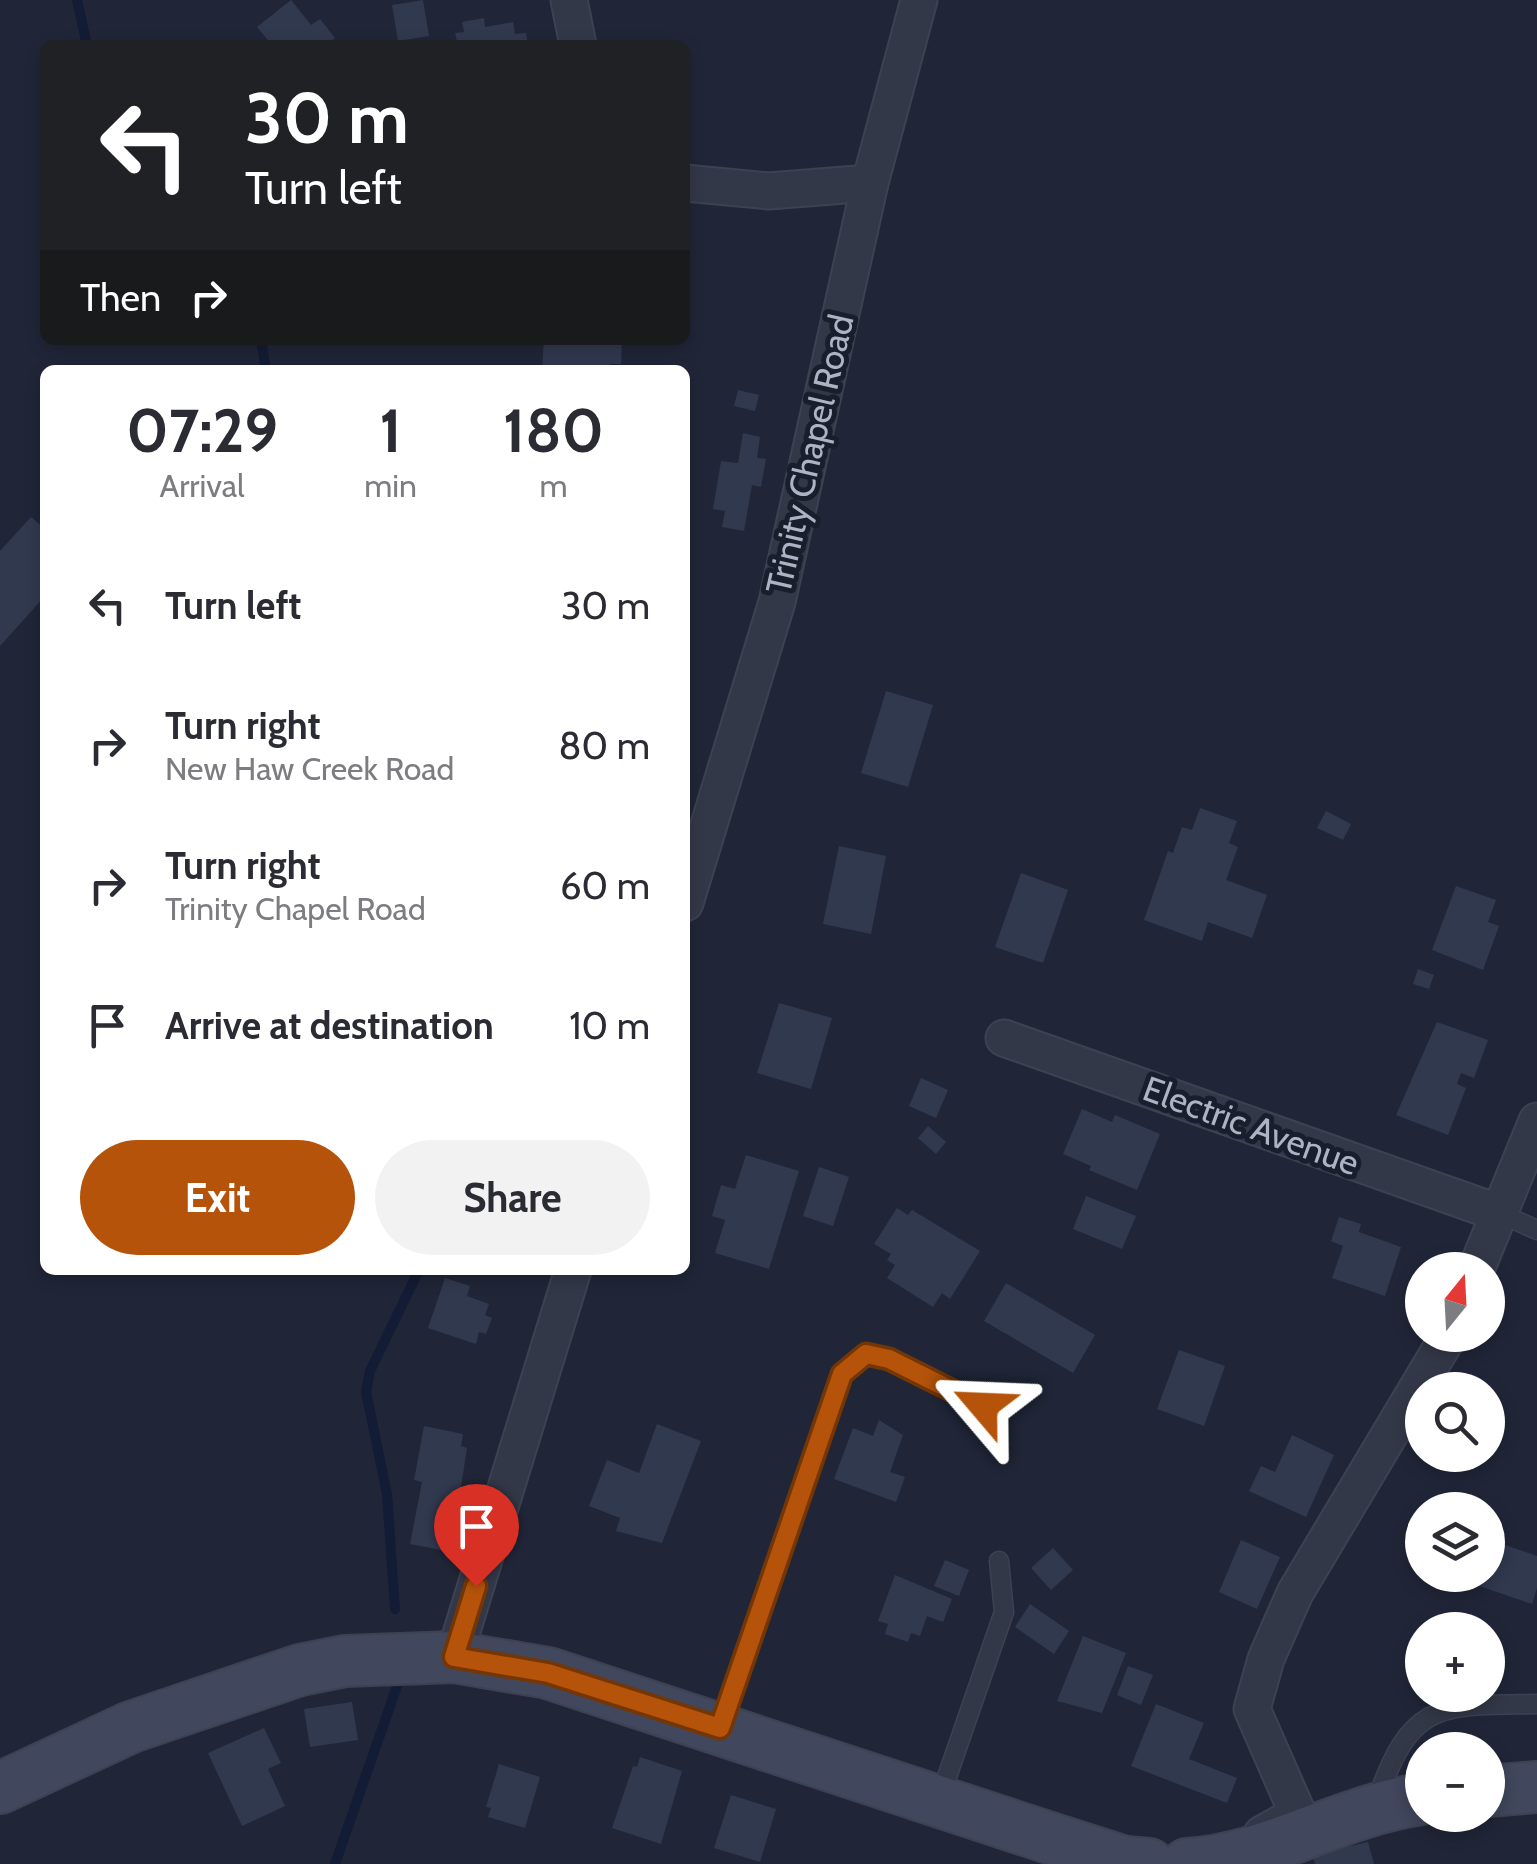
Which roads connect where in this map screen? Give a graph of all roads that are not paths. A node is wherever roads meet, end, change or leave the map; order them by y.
1 (569, 0) edge
2 (918, 0) edge
3 (577, 40) edge
4 (690, 183) edge
5 (870, 183) junction
6 (690, 887) edge
7 (1004, 1038) dead end
8 (1537, 1121) edge
9 (1499, 1213) junction
10 (1537, 1230) edge
11 (1483, 1252) edge
12 (570, 1275) edge
13 (1439, 1352) edge
14 (983, 1406) dead end
15 (999, 1561) dead end
16 (454, 1657) junction
17 (1537, 1704) edge
18 (720, 1728) junction
19 (1537, 1787) edge
20 (0, 1788) edge
21 (1505, 1790) edge
22 (939, 1800) junction
23 (1405, 1802) edge
24 (1374, 1810) junction
25 (1208, 1863) edge
26 (1148, 1864) edge
27 (1187, 1864) edge

1 - 3 street
2 - 5 street, Trinity Chapel Road
4 - 5 street
5 - 6 street, Trinity Chapel Road
7 - 9 street, Electric Avenue
8 - 9 street
9 - 10 lane
9 - 11 street
12 - 16 street
13 - 25 street
14 - 18 lane
15 - 22 lane
16 - 18 street
16 - 20 street
17 - 24 lane
18 - 22 street
19 - 21 street
22 - 26 street
23 - 24 street
24 - 25 street
25 - 27 street

